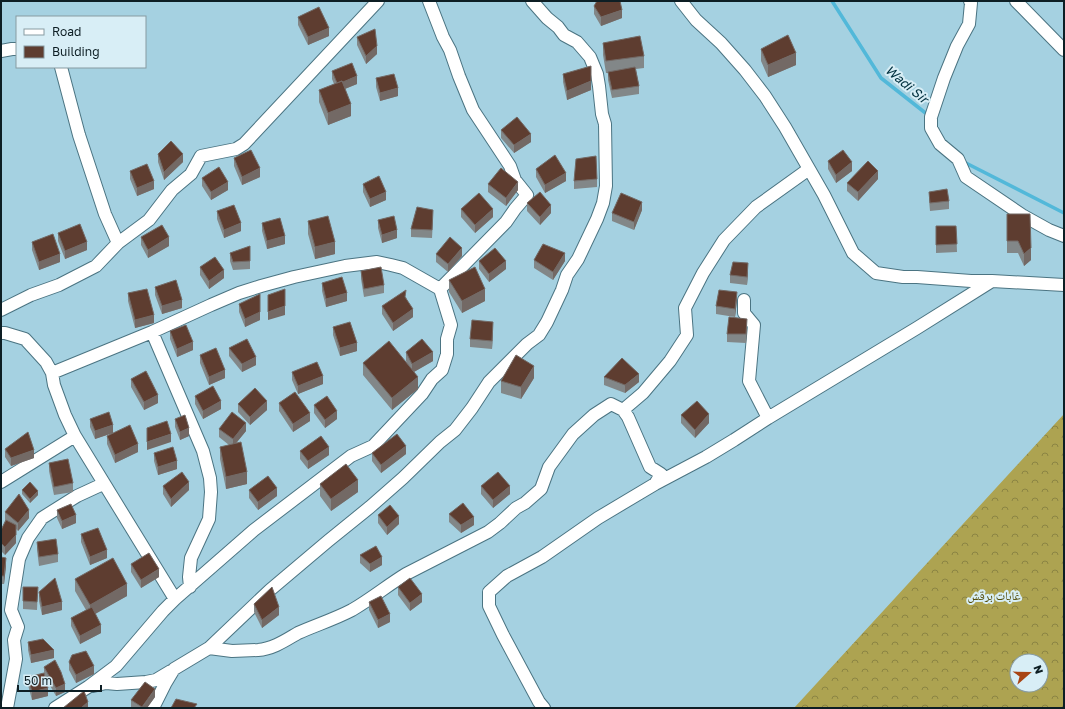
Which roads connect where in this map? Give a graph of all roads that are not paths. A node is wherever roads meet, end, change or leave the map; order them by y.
1 (378, 1) edge
2 (428, 1) edge
3 (532, 1) edge
4 (681, 1) edge
5 (970, 1) edge
6 (1016, 1) edge
7 (16, 49) edge
8 (1064, 50) edge
9 (1, 51) edge
10 (61, 68) edge
11 (809, 169) junction
12 (1064, 236) edge
13 (118, 243) junction
14 (992, 281) junction
15 (1064, 285) edge
16 (440, 289) junction
17 (31, 295) junction
18 (744, 300) dead end
19 (1, 310) edge
20 (1, 319) edge
21 (152, 332) junction
22 (1, 333) edge
23 (52, 373) junction
24 (622, 410) junction
25 (768, 418) junction
26 (75, 436) junction
27 (1, 482) edge
28 (103, 484) junction
29 (655, 484) junction
30 (190, 586) junction
31 (175, 599) junction
32 (209, 648) junction
33 (174, 669) junction
34 (88, 688) junction
35 (7, 708) edge
36 (55, 708) edge
37 (153, 708) edge
38 (544, 708) edge

1 - 13 street
2 - 16 street
3 - 32 street
4 - 11 street
5 - 12 street
6 - 8 street
7 - 9 street
10 - 13 street
11 - 14 street
11 - 24 street
13 - 17 street
14 - 15 street
14 - 25 street
16 - 21 street
16 - 30 street
17 - 19 street
17 - 20 street
18 - 25 street
21 - 23 street
21 - 30 street
22 - 23 street
23 - 26 street
24 - 29 street
24 - 32 street
25 - 29 street
26 - 27 street
26 - 28 street
28 - 31 street
28 - 35 street
29 - 38 street
30 - 31 street
31 - 34 street
32 - 33 street
33 - 34 street
33 - 37 street
34 - 36 street

